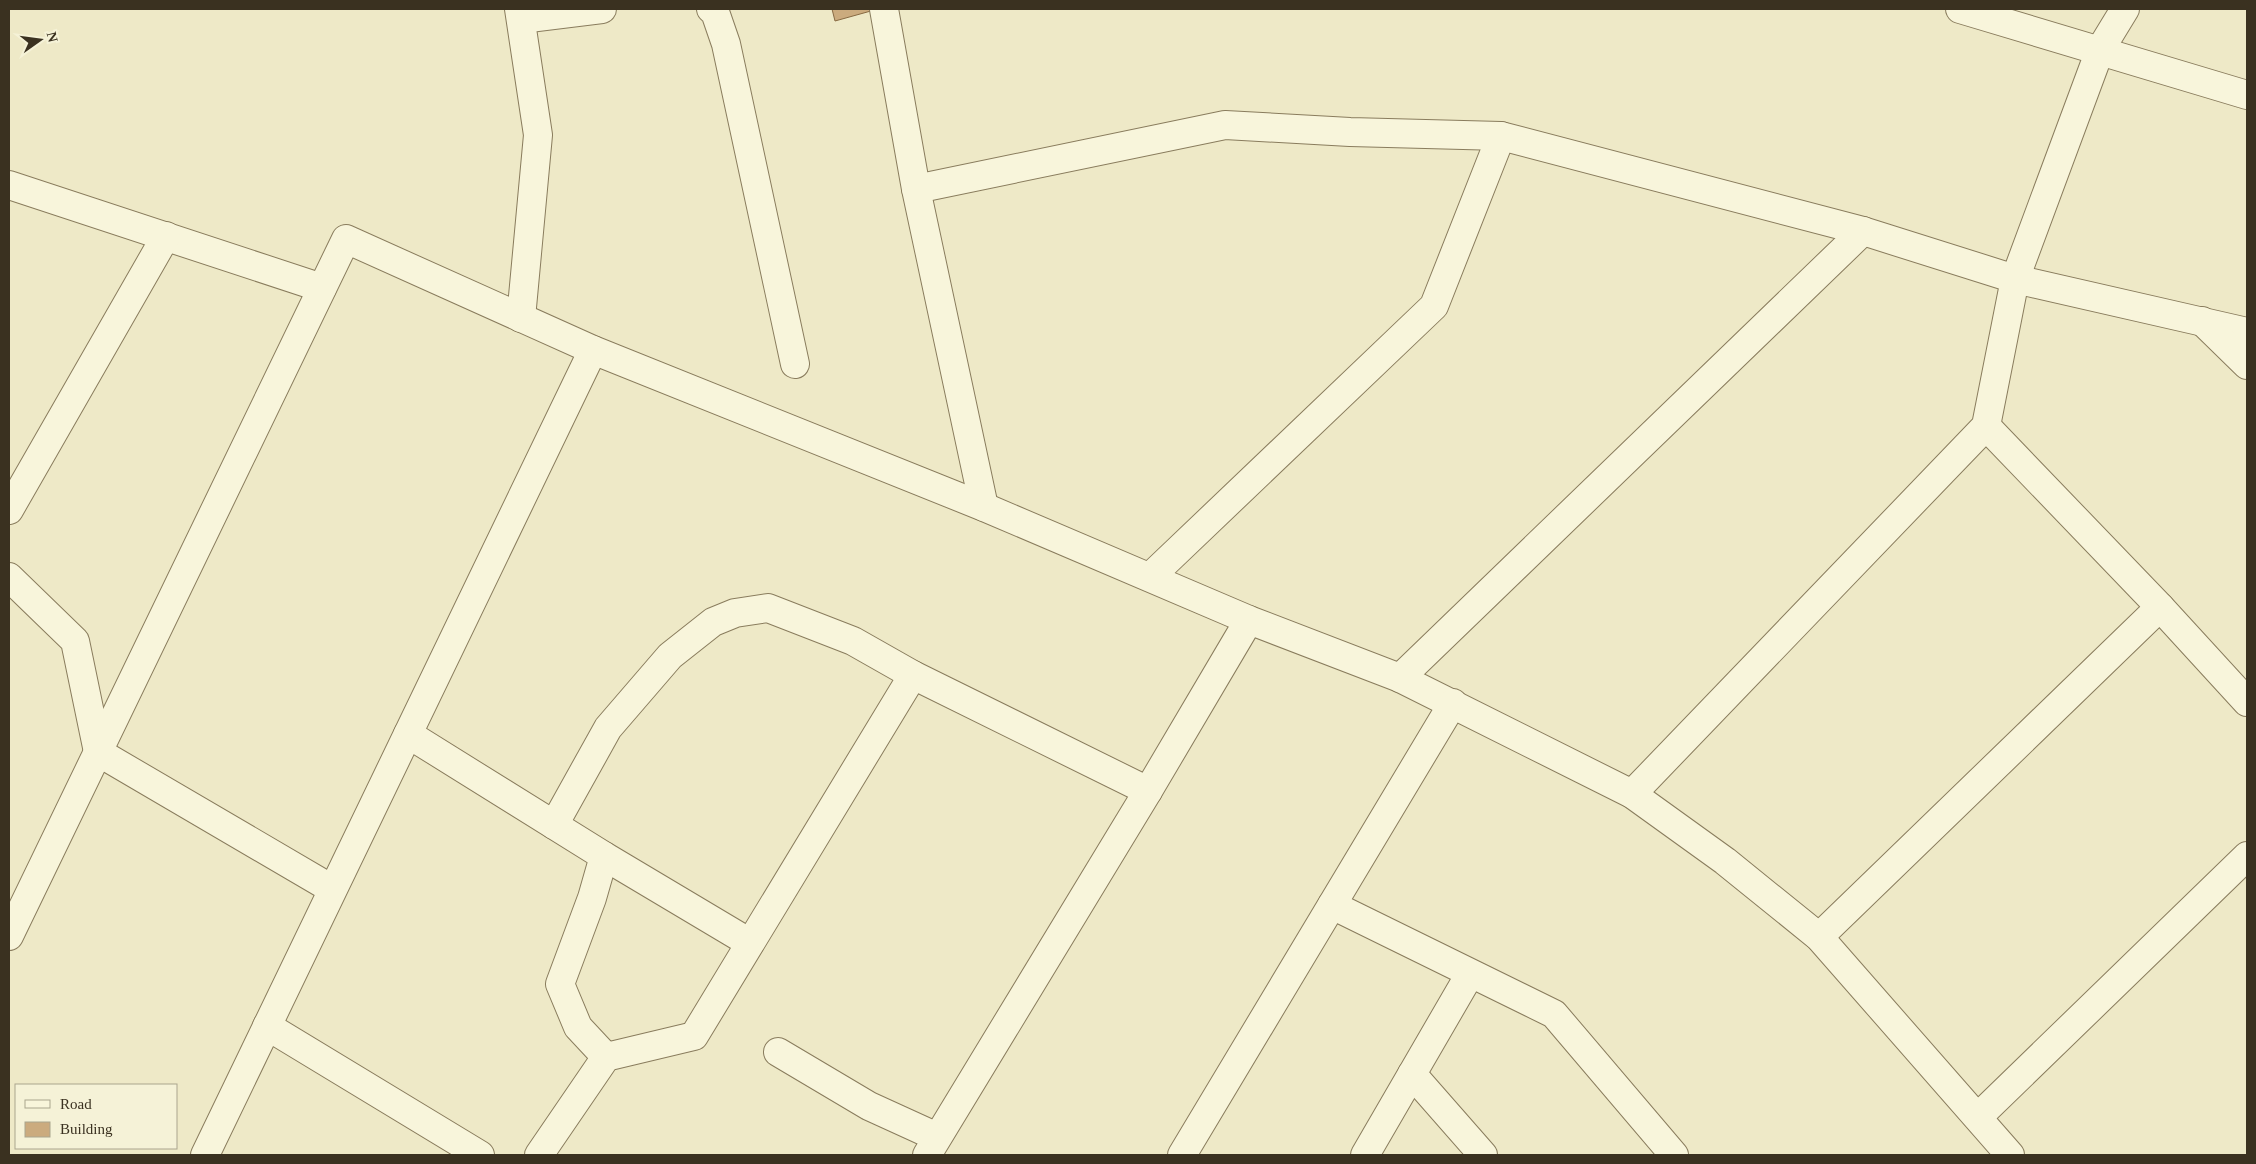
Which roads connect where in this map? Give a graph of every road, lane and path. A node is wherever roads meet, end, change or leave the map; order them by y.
1 (602, 9) edge
2 (712, 9) edge
3 (884, 9) edge
4 (1960, 9) edge
5 (2125, 9) edge
6 (520, 14) edge
7 (2100, 50) junction
8 (2247, 95) edge
9 (1501, 136) junction
10 (9, 186) edge
11 (916, 189) junction
12 (1863, 231) junction
13 (166, 236) junction
14 (2015, 279) junction
15 (322, 288) junction
16 (521, 318) junction
17 (2201, 320) junction
18 (2247, 332) edge
19 (593, 350) junction
20 (795, 364) dead end
21 (2247, 365) edge
22 (1986, 426) junction
23 (984, 507) junction
24 (9, 510) edge
25 (9, 577) edge
26 (1150, 577) junction
27 (2160, 607) junction
28 (1248, 620) junction
29 (913, 675) junction
30 (1400, 678) junction
31 (2247, 702) edge
32 (1453, 703) junction
33 (408, 734) junction
34 (98, 752) junction
35 (1148, 791) junction
36 (1632, 794) junction
37 (554, 825) junction
38 (604, 856) junction
39 (2247, 856) edge
40 (332, 889) junction
41 (1332, 905) junction
42 (9, 936) edge
43 (1819, 937) junction
44 (750, 943) junction
45 (1470, 974) junction
46 (267, 1026) junction
47 (778, 1052) dead end
48 (606, 1057) junction
49 (1412, 1074) junction
50 (1978, 1117) junction
51 (932, 1146) edge
52 (205, 1155) edge
53 (480, 1155) edge
54 (539, 1155) edge
55 (1182, 1155) edge
56 (1365, 1155) edge
57 (1483, 1155) edge
58 (1674, 1155) edge
59 (2010, 1155) edge

1 - 6 street
2 - 20 street
3 - 11 street
4 - 7 street
5 - 7 street
6 - 16 street
7 - 8 street
7 - 14 street
9 - 11 street
9 - 12 street
9 - 26 street
10 - 13 street
11 - 23 street
12 - 14 street
12 - 30 street
13 - 15 street
13 - 24 street
14 - 17 street
14 - 22 street
15 - 16 street
15 - 34 street
16 - 19 street
17 - 18 street
17 - 21 street
19 - 23 street
19 - 33 street
22 - 27 street
22 - 36 street
23 - 26 street
25 - 34 street
26 - 28 street
27 - 31 street
27 - 43 street
28 - 30 street
28 - 35 street
29 - 35 street
29 - 37 street
29 - 44 street
30 - 32 street
32 - 36 street
32 - 41 street
33 - 37 street
33 - 40 street
34 - 40 street
34 - 42 street
35 - 51 street
36 - 43 street
37 - 38 street
38 - 44 street
38 - 48 street
39 - 50 street
40 - 46 street
41 - 45 street
41 - 55 street
43 - 50 street
44 - 48 street
45 - 49 street
45 - 58 street
46 - 52 street
46 - 53 street
47 - 51 street
48 - 54 street
49 - 56 street
49 - 57 street
50 - 59 street

